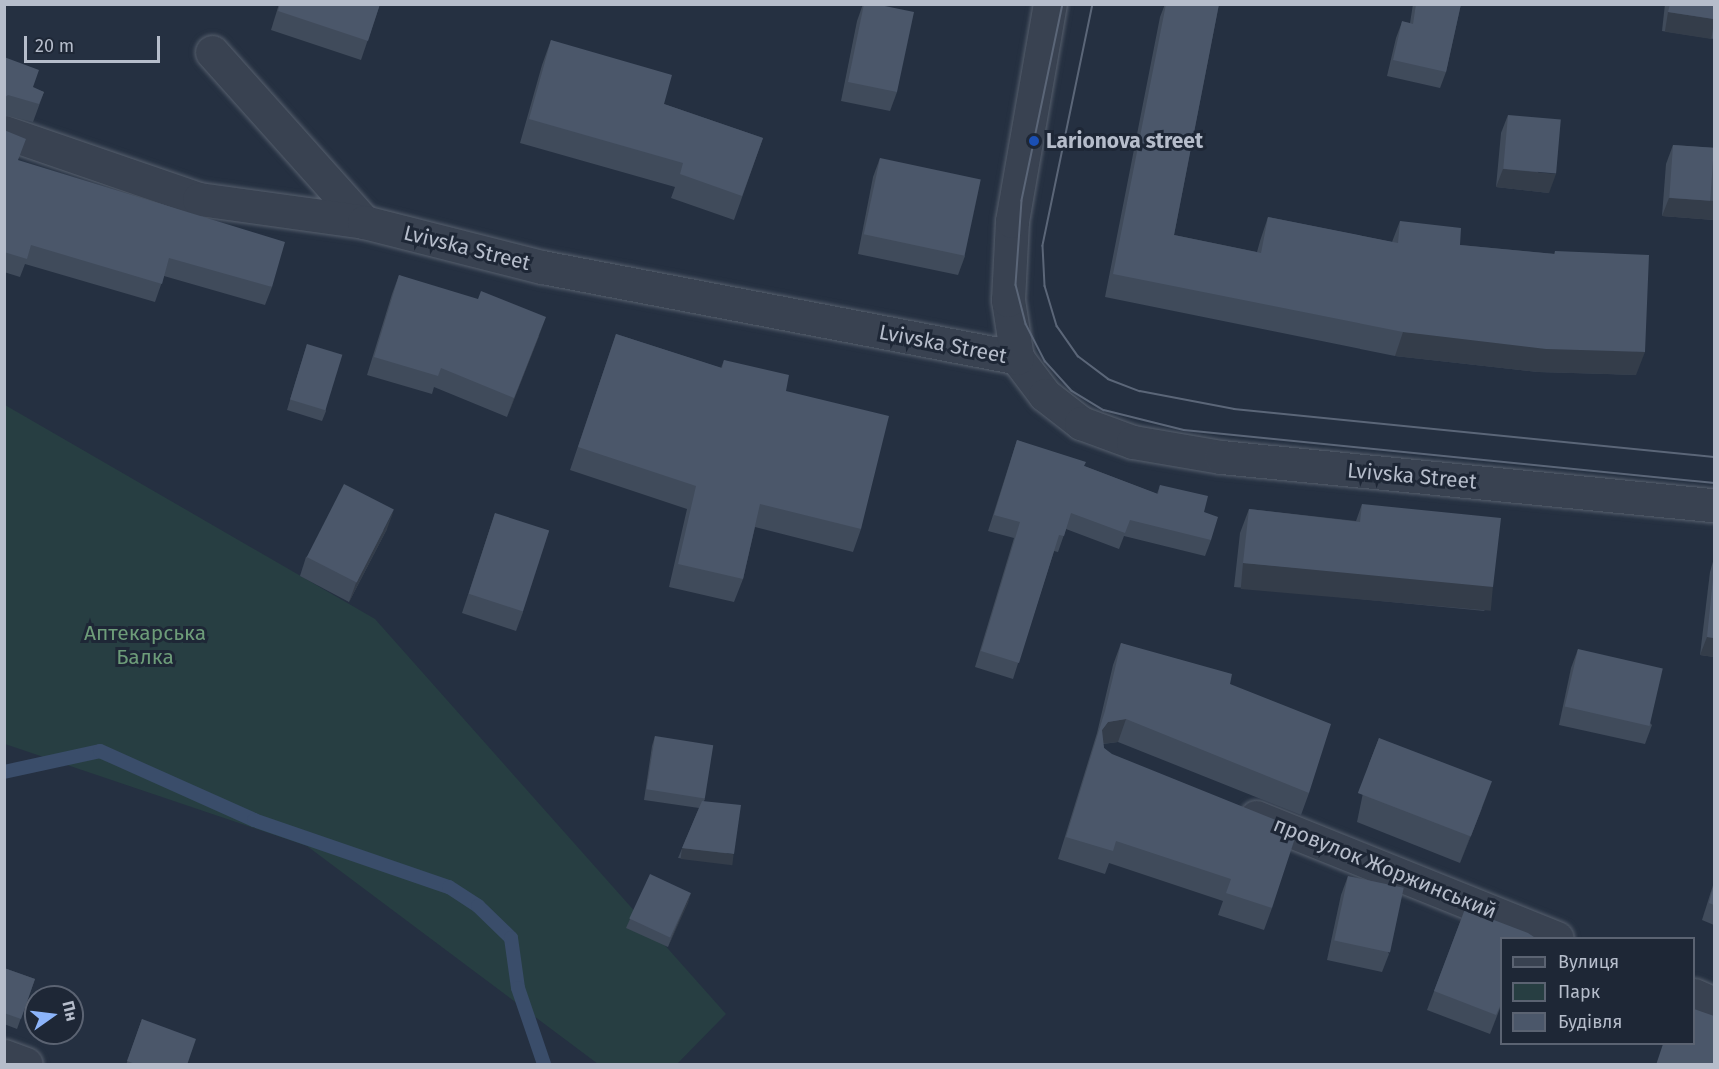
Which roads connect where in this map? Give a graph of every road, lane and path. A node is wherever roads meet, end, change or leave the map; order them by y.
1 (1050, 4) edge
2 (212, 52) dead end
3 (4, 132) edge
4 (364, 222) junction
5 (1017, 358) junction
6 (1714, 505) edge
7 (1233, 808) edge
8 (1552, 937) edge
9 (1695, 995) edge
10 (1714, 1004) edge
11 (4, 1056) edge
12 (26, 1065) edge

1 - 5 street
2 - 4 street
3 - 4 street, Lvivska Street
4 - 5 street, Lvivska Street
5 - 6 street, Lvivska Street
7 - 8 street, провулок Жоржинський
9 - 10 street
11 - 12 street

